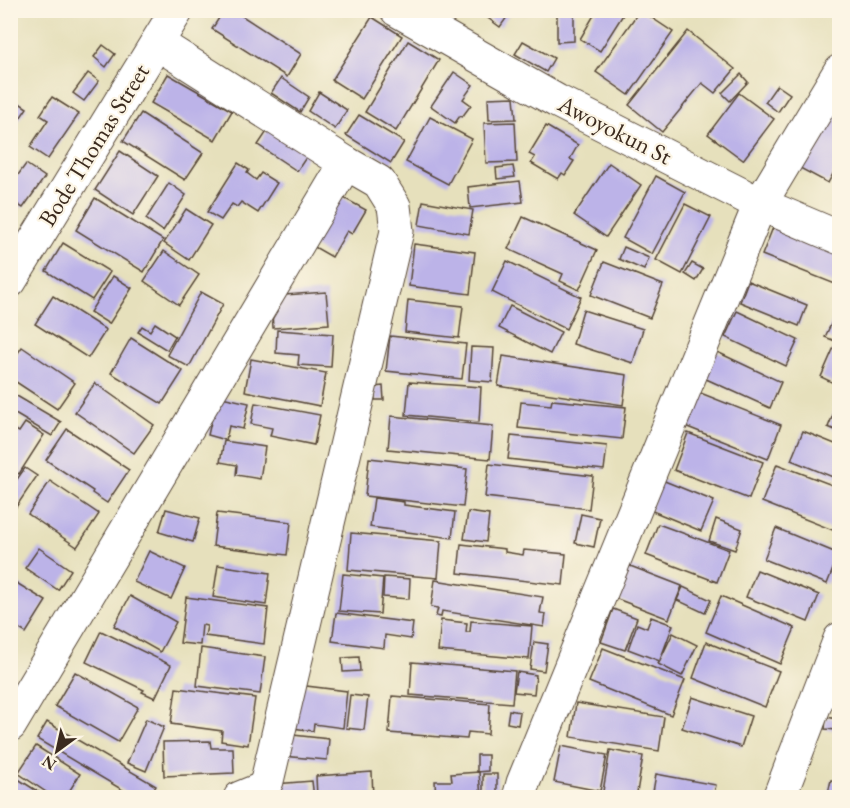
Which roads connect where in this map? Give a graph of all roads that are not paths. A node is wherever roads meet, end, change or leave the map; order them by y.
1 (177, 10) edge
2 (397, 10) edge
3 (157, 43) junction
4 (840, 71) edge
5 (346, 163) junction
6 (760, 204) junction
7 (840, 238) edge
8 (10, 281) edge
9 (840, 639) edge
10 (10, 725) edge
11 (240, 798) edge
12 (519, 798) edge
13 (779, 798) edge

1 - 3 street, Bode Thomas Street
2 - 6 street, Awoyokun St
3 - 5 street
3 - 8 street, Bode Thomas Street
4 - 6 street
5 - 10 street
5 - 11 street
6 - 7 street, Awoyokun St
6 - 12 street
9 - 13 street

